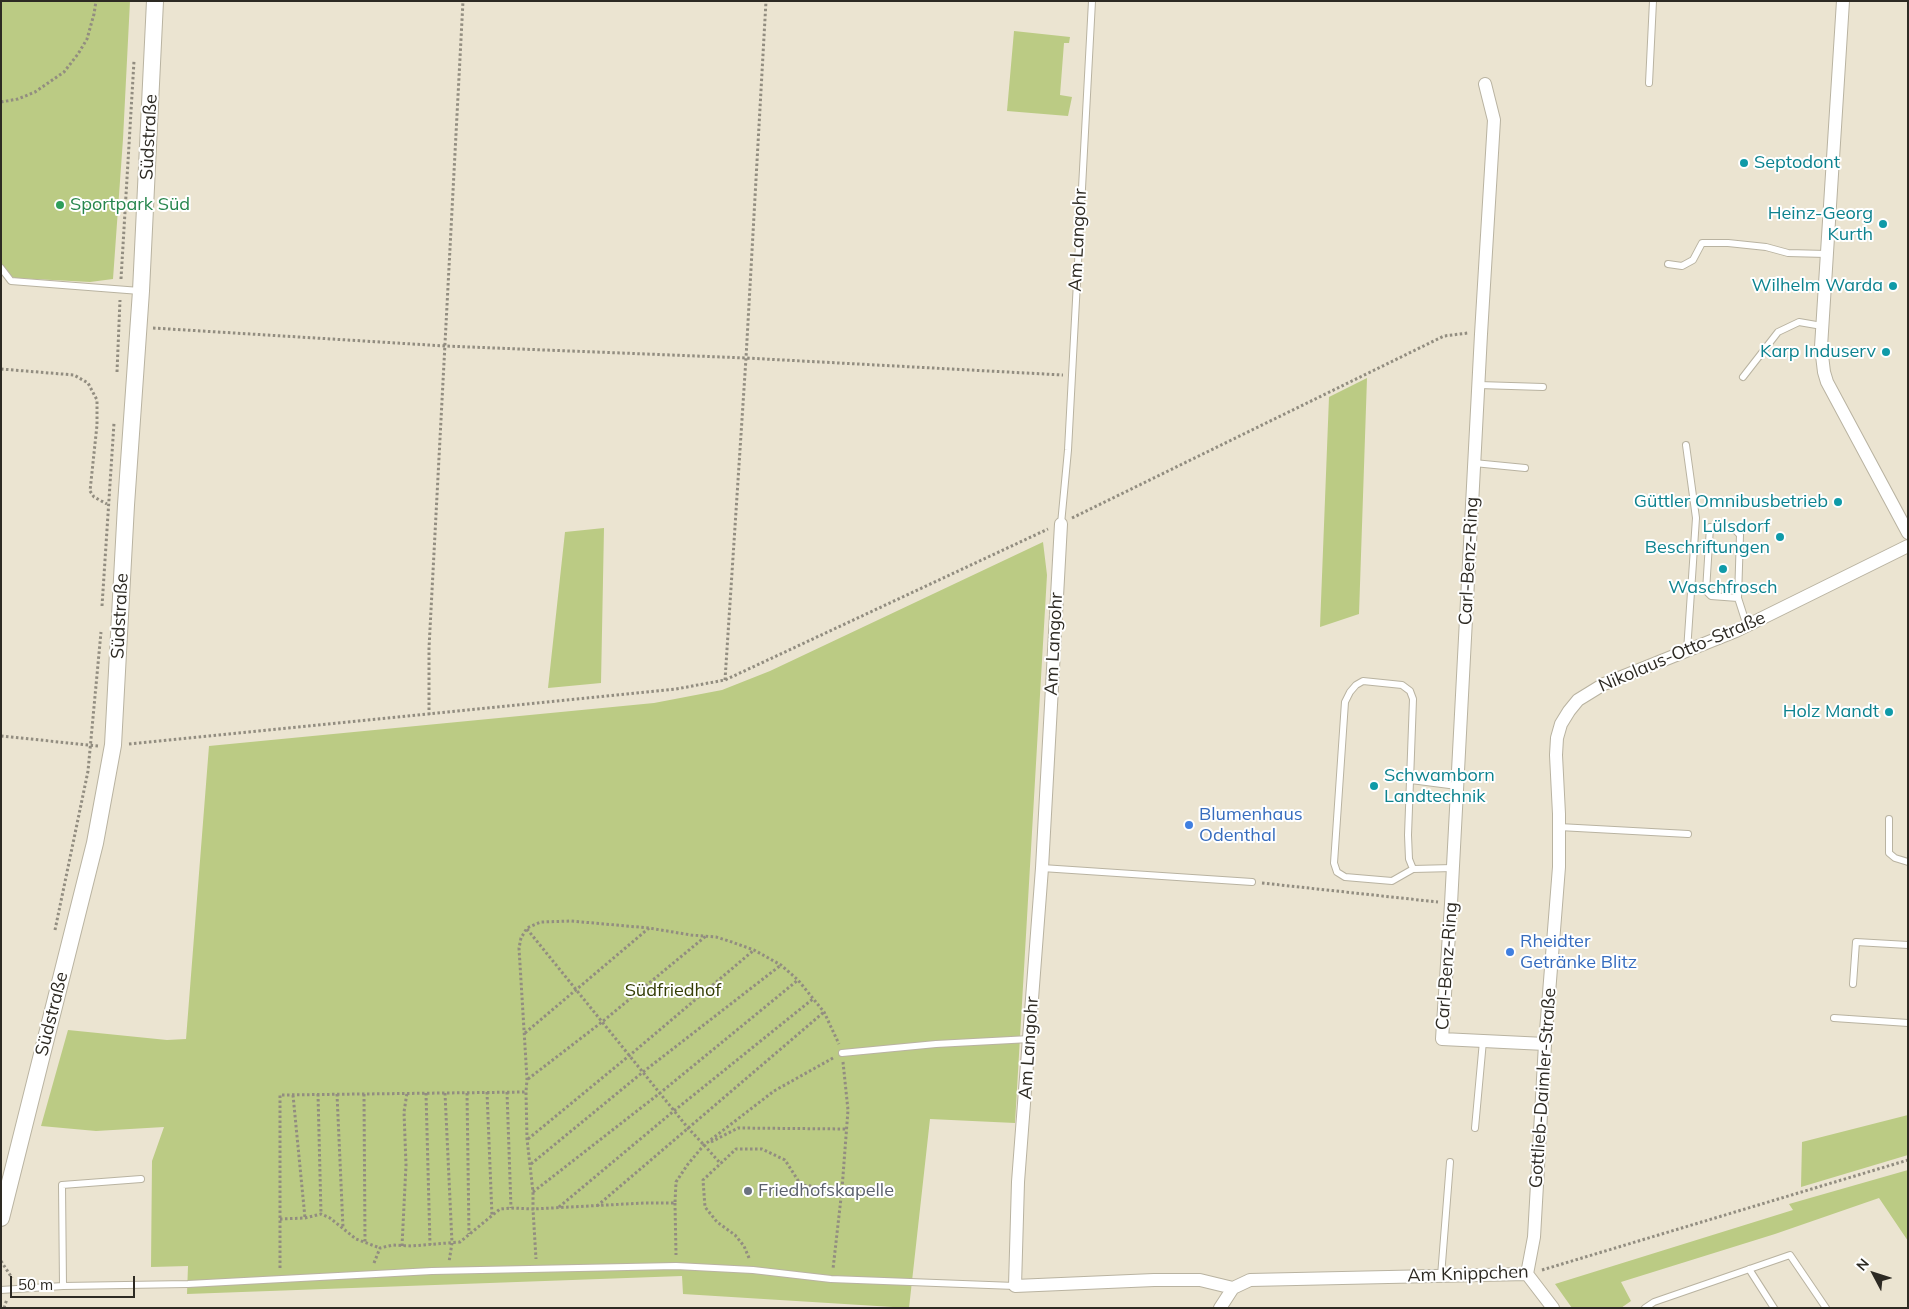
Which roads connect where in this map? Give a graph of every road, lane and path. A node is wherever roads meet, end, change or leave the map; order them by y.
1 (96, 1) edge
2 (155, 1) edge
3 (463, 1) edge
4 (766, 1) edge
5 (1092, 1) edge
6 (1653, 1) edge
7 (1843, 1) edge
8 (134, 61) dead end
9 (1649, 82) dead end
10 (1485, 84) dead end
11 (1, 102) edge
12 (1826, 254) junction
13 (1668, 264) dead end
14 (1, 268) edge
15 (120, 289) junction
16 (141, 291) junction
17 (1822, 326) junction
18 (139, 327) junction
19 (1481, 334) junction
20 (445, 346) junction
21 (746, 358) junction
22 (1, 369) edge
23 (1071, 376) junction
24 (1743, 377) dead end
25 (117, 379) dead end
26 (1478, 385) junction
27 (1543, 387) dead end
28 (114, 417) dead end
29 (1686, 445) dead end
30 (1474, 463) junction
31 (1525, 468) dead end
32 (107, 504) junction
33 (126, 505) junction
34 (1061, 524) junction
35 (1908, 532) edge
36 (1908, 546) edge
37 (1738, 598) junction
38 (102, 612) dead end
39 (102, 622) dead end
40 (1747, 626) junction
41 (1687, 651) junction
42 (725, 680) junction
43 (1568, 711) joint
44 (429, 715) junction
45 (1, 736) edge
46 (91, 746) junction
47 (113, 746) junction
48 (1410, 780) junction
49 (1457, 786) junction
50 (1889, 819) dead end
51 (1559, 827) junction
52 (1688, 834) dead end
53 (1908, 862) edge
54 (1042, 868) junction
55 (1413, 868) junction
56 (1453, 868) junction
57 (1252, 882) joint
58 (1451, 904) junction
59 (527, 928) junction
60 (650, 928) junction
61 (53, 935) dead end
62 (707, 936) junction
63 (1908, 945) edge
64 (754, 950) junction
65 (781, 964) junction
66 (798, 980) junction
67 (1853, 984) dead end
68 (576, 990) junction
69 (814, 998) junction
70 (824, 1012) junction
71 (1834, 1018) dead end
72 (602, 1022) junction
73 (1908, 1023) edge
74 (525, 1034) junction
75 (1030, 1039) junction
76 (1483, 1041) junction
77 (1545, 1044) junction
78 (842, 1053) junction
79 (630, 1056) junction
80 (643, 1072) junction
81 (527, 1079) junction
82 (468, 1092) junction
83 (487, 1092) junction
84 (507, 1092) junction
85 (526, 1092) junction
86 (407, 1093) junction
87 (426, 1093) junction
88 (445, 1093) junction
89 (660, 1093) junction
90 (318, 1094) junction
91 (337, 1094) junction
92 (364, 1094) junction
93 (293, 1095) junction
94 (675, 1110) junction
95 (688, 1128) junction
96 (1475, 1128) dead end
97 (847, 1129) junction
98 (527, 1139) junction
99 (704, 1145) junction
100 (1908, 1160) edge
101 (1450, 1162) dead end
102 (530, 1164) junction
103 (721, 1164) junction
104 (141, 1179) dead end
105 (842, 1188) junction
106 (533, 1192) junction
107 (675, 1204) junction
108 (597, 1206) junction
109 (559, 1207) junction
110 (511, 1208) junction
111 (533, 1209) junction
112 (321, 1214) junction
113 (492, 1216) junction
114 (1, 1218) edge
115 (304, 1218) junction
116 (280, 1220) junction
117 (343, 1228) junction
118 (469, 1234) junction
119 (365, 1242) junction
120 (452, 1243) junction
121 (430, 1245) junction
122 (402, 1246) junction
123 (380, 1248) junction
124 (676, 1266) junction
125 (536, 1269) junction
126 (1750, 1269) junction
127 (448, 1270) junction
128 (753, 1270) junction
129 (371, 1274) junction
130 (1527, 1274) junction
131 (1441, 1276) junction
132 (280, 1278) junction
133 (831, 1279) junction
134 (64, 1286) junction
135 (1015, 1286) junction
136 (1232, 1288) junction
137 (1, 1290) edge
138 (1220, 1308) edge
139 (1553, 1308) edge
140 (1645, 1308) edge
141 (1774, 1308) edge
142 (1826, 1308) edge

1 - 11 path
2 - 16 street, Südstraße
3 - 20 path
4 - 21 path
5 - 23 lane, Am Langohr
6 - 9 lane
7 - 12 street
8 - 15 path
10 - 19 street, Carl-Benz-Ring
12 - 13 lane
12 - 17 street
14 - 15 lane
15 - 16 lane
15 - 25 path
16 - 18 street, Südstraße
17 - 24 lane
17 - 35 street
18 - 20 path
18 - 33 street, Südstraße
19 - 26 street, Carl-Benz-Ring
19 - 34 path
20 - 21 path
20 - 44 path
21 - 23 path
21 - 42 path
22 - 32 path
23 - 34 lane, Am Langohr
26 - 27 lane
26 - 30 street, Carl-Benz-Ring
28 - 32 path
29 - 41 lane
30 - 31 lane
30 - 49 street, Carl-Benz-Ring
32 - 33 path
32 - 38 path
33 - 47 street, Südstraße
34 - 42 path
34 - 54 street, Am Langohr
36 - 40 street, Nikolaus-Otto-Straße
37 - 37 lane
37 - 40 lane
39 - 46 path
40 - 41 street, Nikolaus-Otto-Straße
41 - 43 street, Nikolaus-Otto-Straße
42 - 44 path
43 - 51 street, Gottlieb-Daimler-Straße
44 - 47 path
45 - 46 path
46 - 47 path
46 - 61 path
47 - 114 street, Südstraße
48 - 49 lane
48 - 55 lane
48 - 55 lane
49 - 56 street, Carl-Benz-Ring
50 - 53 lane
51 - 52 lane
51 - 77 street, Gottlieb-Daimler-Straße
54 - 57 lane
54 - 75 street, Am Langohr
55 - 56 lane
56 - 58 street, Carl-Benz-Ring
57 - 58 path
58 - 76 street, Carl-Benz-Ring
59 - 60 path
59 - 68 path
59 - 74 path
60 - 62 path
60 - 68 path
62 - 64 path
62 - 72 path
63 - 67 lane
64 - 65 path
64 - 79 path
65 - 66 path
65 - 80 path
66 - 69 path
66 - 89 path
68 - 72 path
68 - 74 path
69 - 70 path
69 - 94 path
70 - 78 path
70 - 95 path
71 - 73 lane
72 - 79 path
72 - 81 path
74 - 81 path
75 - 78 lane
75 - 135 street, Am Langohr
76 - 77 street
76 - 96 lane
77 - 130 street, Gottlieb-Daimler-Straße
78 - 97 path
78 - 99 path
79 - 80 path
79 - 98 path
80 - 89 path
80 - 102 path
81 - 85 path
82 - 83 path
82 - 88 path
82 - 118 path
83 - 84 path
83 - 113 path
84 - 85 path
84 - 110 path
85 - 98 path
86 - 87 path
86 - 92 path
86 - 122 path
87 - 88 path
87 - 121 path
88 - 120 path
89 - 94 path
89 - 106 path
90 - 91 path
90 - 93 path
90 - 112 path
91 - 92 path
91 - 117 path
92 - 119 path
93 - 115 path
93 - 116 path
94 - 95 path
94 - 109 path
95 - 99 path
95 - 108 path
97 - 99 path
97 - 105 path
98 - 102 path
99 - 103 path
99 - 107 path
100 - 130 path, Am Knippchen
101 - 131 lane
102 - 106 path
103 - 105 path
103 - 128 path
104 - 134 lane
105 - 133 path
106 - 111 path
107 - 108 path
107 - 124 path
108 - 109 path
109 - 111 path
110 - 111 path
110 - 113 path
111 - 125 path
112 - 115 path
112 - 117 path
113 - 118 path
115 - 116 path
116 - 132 path
117 - 119 path
118 - 120 path
119 - 123 path
120 - 121 path
120 - 127 path
121 - 122 path
122 - 123 path
123 - 129 path
124 - 125 lane
124 - 128 lane
125 - 127 lane
126 - 140 lane
126 - 141 lane
126 - 142 lane
127 - 129 lane
128 - 133 lane
129 - 132 lane
130 - 131 street, Am Knippchen
130 - 139 street
131 - 136 street, Am Knippchen
132 - 134 lane
133 - 135 lane
134 - 137 lane
135 - 136 street
136 - 138 street

